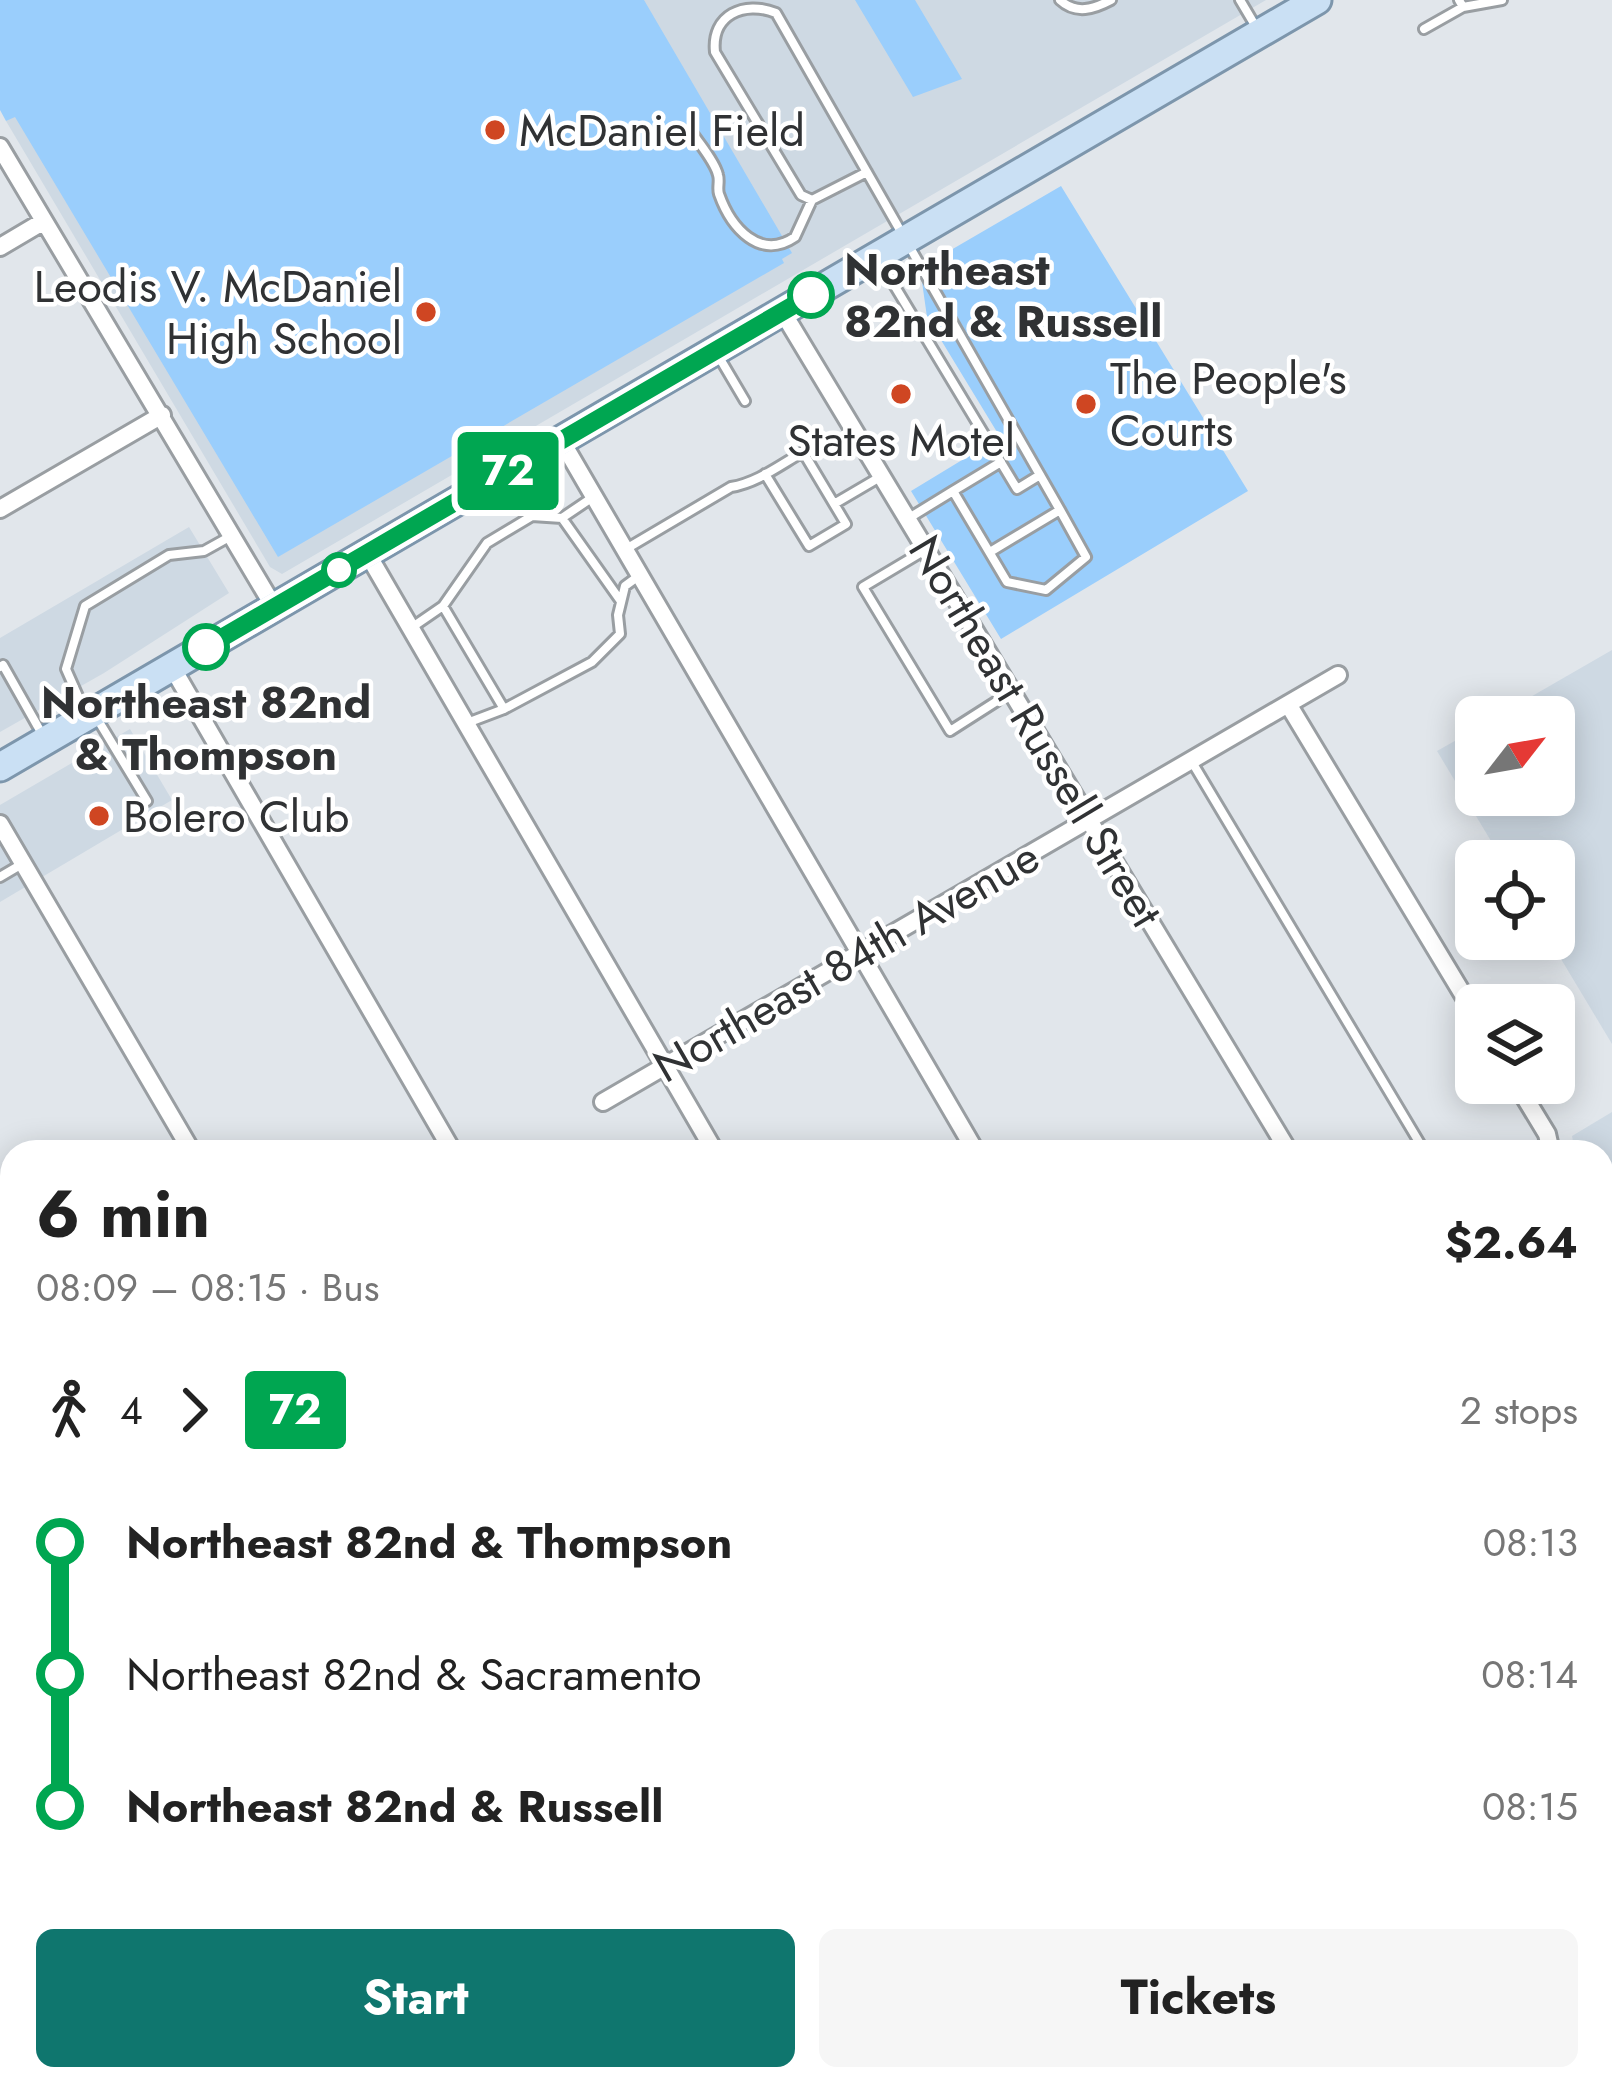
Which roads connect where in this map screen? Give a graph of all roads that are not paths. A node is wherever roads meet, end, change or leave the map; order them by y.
1 (1060, 0) edge
2 (1111, 0) edge
3 (1240, 0) edge
4 (1317, 0) edge
5 (1502, 0) edge
6 (1461, 3) edge
7 (1424, 29) dead end
8 (1260, 33) junction
9 (694, 134) dead end
10 (0, 147) edge
11 (868, 172) junction
12 (812, 200) junction
13 (44, 221) junction
14 (907, 239) junction
15 (0, 247) edge
16 (877, 256) junction
17 (782, 311) junction
18 (715, 350) junction
19 (745, 401) dead end
20 (162, 415) junction
21 (561, 440) junction
22 (1001, 463) junction
23 (765, 474) junction
24 (1040, 475) junction
25 (882, 476) junction
26 (953, 491) junction
27 (594, 496) junction
28 (834, 504) junction
29 (0, 509) edge
30 (1060, 510) junction
31 (562, 518) junction
32 (908, 518) junction
33 (232, 535) junction
34 (626, 549) junction
35 (926, 549) junction
36 (990, 552) junction
37 (368, 553) junction
38 (640, 575) junction
39 (621, 601) junction
40 (274, 607) junction
41 (443, 607) junction
42 (411, 628) junction
43 (0, 667) edge
44 (172, 667) junction
45 (1338, 675) dead end
46 (1010, 686) junction
47 (1288, 704) junction
48 (504, 710) junction
49 (90, 714) junction
50 (466, 723) junction
51 (46, 740) junction
52 (1191, 761) junction
53 (0, 767) edge
54 (147, 801) dead end
55 (1091, 820) junction
56 (0, 824) edge
57 (23, 864) junction
58 (0, 878) edge
59 (860, 953) junction
60 (1457, 984) edge
61 (665, 1066) junction
62 (603, 1102) dead end
63 (1529, 1104) edge
64 (185, 1140) edge
65 (447, 1140) edge
66 (708, 1140) edge
67 (969, 1140) edge
68 (1281, 1140) edge
69 (1418, 1140) edge
70 (1548, 1140) edge

1 - 2 lane
3 - 8 lane
4 - 8 main road
5 - 6 lane
6 - 7 lane
8 - 14 main road
9 - 12 lane
10 - 13 street
11 - 12 lane
11 - 12 lane
11 - 14 lane
13 - 15 street
13 - 20 street
14 - 16 main road
14 - 24 lane
16 - 17 main road
16 - 22 lane
17 - 18 main road
17 - 25 street, Northeast Russell Street
18 - 19 lane
18 - 21 main road
20 - 29 street
20 - 33 street
21 - 27 street
21 - 37 main road
22 - 24 lane
22 - 26 lane
23 - 28 lane
23 - 28 lane
23 - 34 lane
24 - 30 lane
25 - 28 lane
25 - 32 street, Northeast Russell Street
26 - 32 lane
26 - 36 lane
27 - 31 lane
27 - 34 street
30 - 36 lane
30 - 36 lane
31 - 39 lane
31 - 41 lane
32 - 35 street, Northeast Russell Street
33 - 40 street
33 - 49 lane
34 - 38 street
35 - 46 street, Northeast Russell Street
35 - 46 lane
37 - 40 main road
37 - 42 street
38 - 39 lane
38 - 59 street
39 - 48 lane
40 - 44 main road
41 - 42 lane
41 - 48 lane
42 - 50 street
43 - 51 lane
44 - 49 main road
44 - 65 street
45 - 47 street, Northeast 84th Avenue
46 - 55 street, Northeast Russell Street
47 - 52 street, Northeast 84th Avenue
47 - 60 street
48 - 50 lane
49 - 51 main road
49 - 54 lane
50 - 61 street
51 - 53 main road
52 - 55 street, Northeast 84th Avenue
52 - 69 lane
55 - 59 street, Northeast 84th Avenue
55 - 68 street, Northeast Russell Street
56 - 57 street
57 - 58 lane
57 - 64 street
59 - 61 street, Northeast 84th Avenue
59 - 67 street
61 - 62 street, Northeast 84th Avenue
61 - 66 street
63 - 70 street

